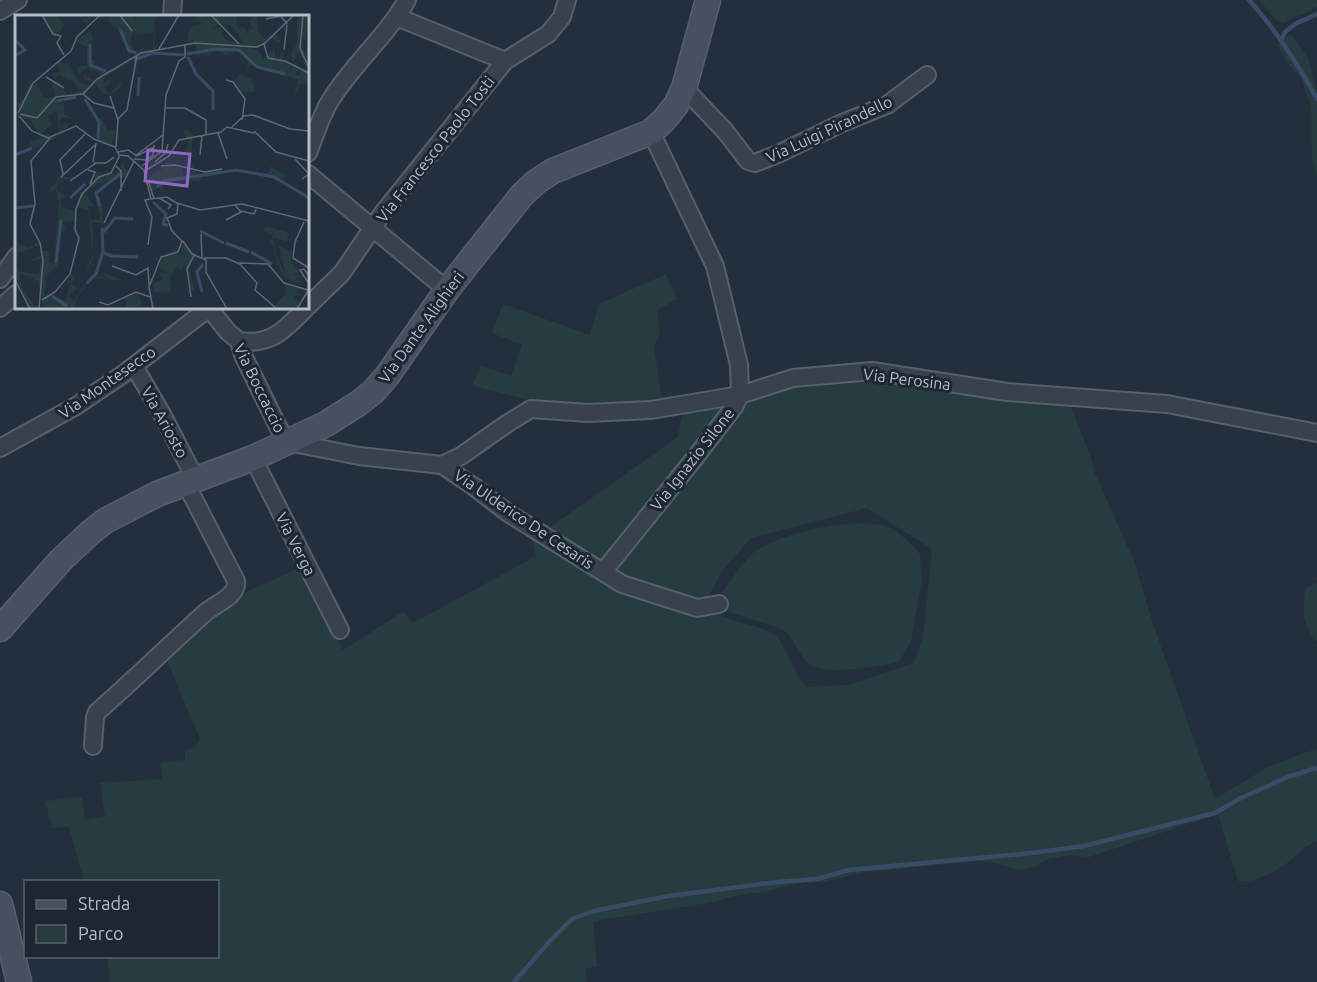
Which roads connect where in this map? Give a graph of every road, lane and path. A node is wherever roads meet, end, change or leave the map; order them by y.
1 (18, 0) edge
2 (173, 0) edge
3 (407, 0) edge
4 (567, 0) edge
5 (708, 0) edge
6 (0, 11) edge
7 (172, 15) edge
8 (397, 17) junction
9 (505, 61) junction
10 (927, 75) dead end
11 (684, 88) junction
12 (651, 132) junction
13 (309, 151) edge
14 (309, 175) edge
15 (372, 228) junction
16 (15, 258) edge
17 (0, 279) edge
18 (447, 290) junction
19 (15, 295) edge
20 (309, 305) edge
21 (0, 308) edge
22 (208, 309) edge
23 (210, 309) edge
24 (305, 309) edge
25 (239, 340) junction
26 (134, 366) junction
27 (740, 395) junction
28 (1317, 433) edge
29 (287, 442) junction
30 (0, 448) edge
31 (253, 458) junction
32 (442, 465) junction
33 (190, 480) junction
34 (603, 572) junction
35 (719, 604) dead end
36 (0, 629) edge
37 (340, 630) dead end
38 (93, 747) dead end
39 (0, 904) edge
40 (19, 982) edge

1 - 6 street
2 - 7 street
3 - 8 street
4 - 9 street, Via Francesco Paolo Tosti
5 - 11 main road, Via Dante Alighieri
8 - 9 street
8 - 13 street
9 - 15 street, Via Francesco Paolo Tosti
10 - 11 street, Via Luigi Pirandello
11 - 12 main road, Via Dante Alighieri
12 - 18 main road, Via Dante Alighieri
12 - 27 street, Via Ignazio Silone
14 - 15 street
15 - 18 street
15 - 20 street, Via Francesco Paolo Tosti
16 - 17 street
18 - 29 main road, Via Dante Alighieri
19 - 21 street
22 - 26 street, Via Montesecco
23 - 25 street, Via Boccaccio
24 - 25 street, Via Francesco Paolo Tosti
25 - 29 street, Via Boccaccio
26 - 30 street, Via Montesecco
26 - 33 street, Via Ariosto
27 - 28 street, Via Perosina
27 - 32 street, Via Perosina
27 - 34 street, Via Ignazio Silone
29 - 31 main road, Via Dante Alighieri
29 - 32 street, Via Ulderico De Cesaris
31 - 33 main road, Via Dante Alighieri
31 - 37 street, Via Verga
32 - 34 street, Via Ulderico De Cesaris
33 - 36 main road, Via Dante Alighieri
33 - 38 street, Via Ariosto
34 - 35 street, Via Ulderico De Cesaris
39 - 40 main road

